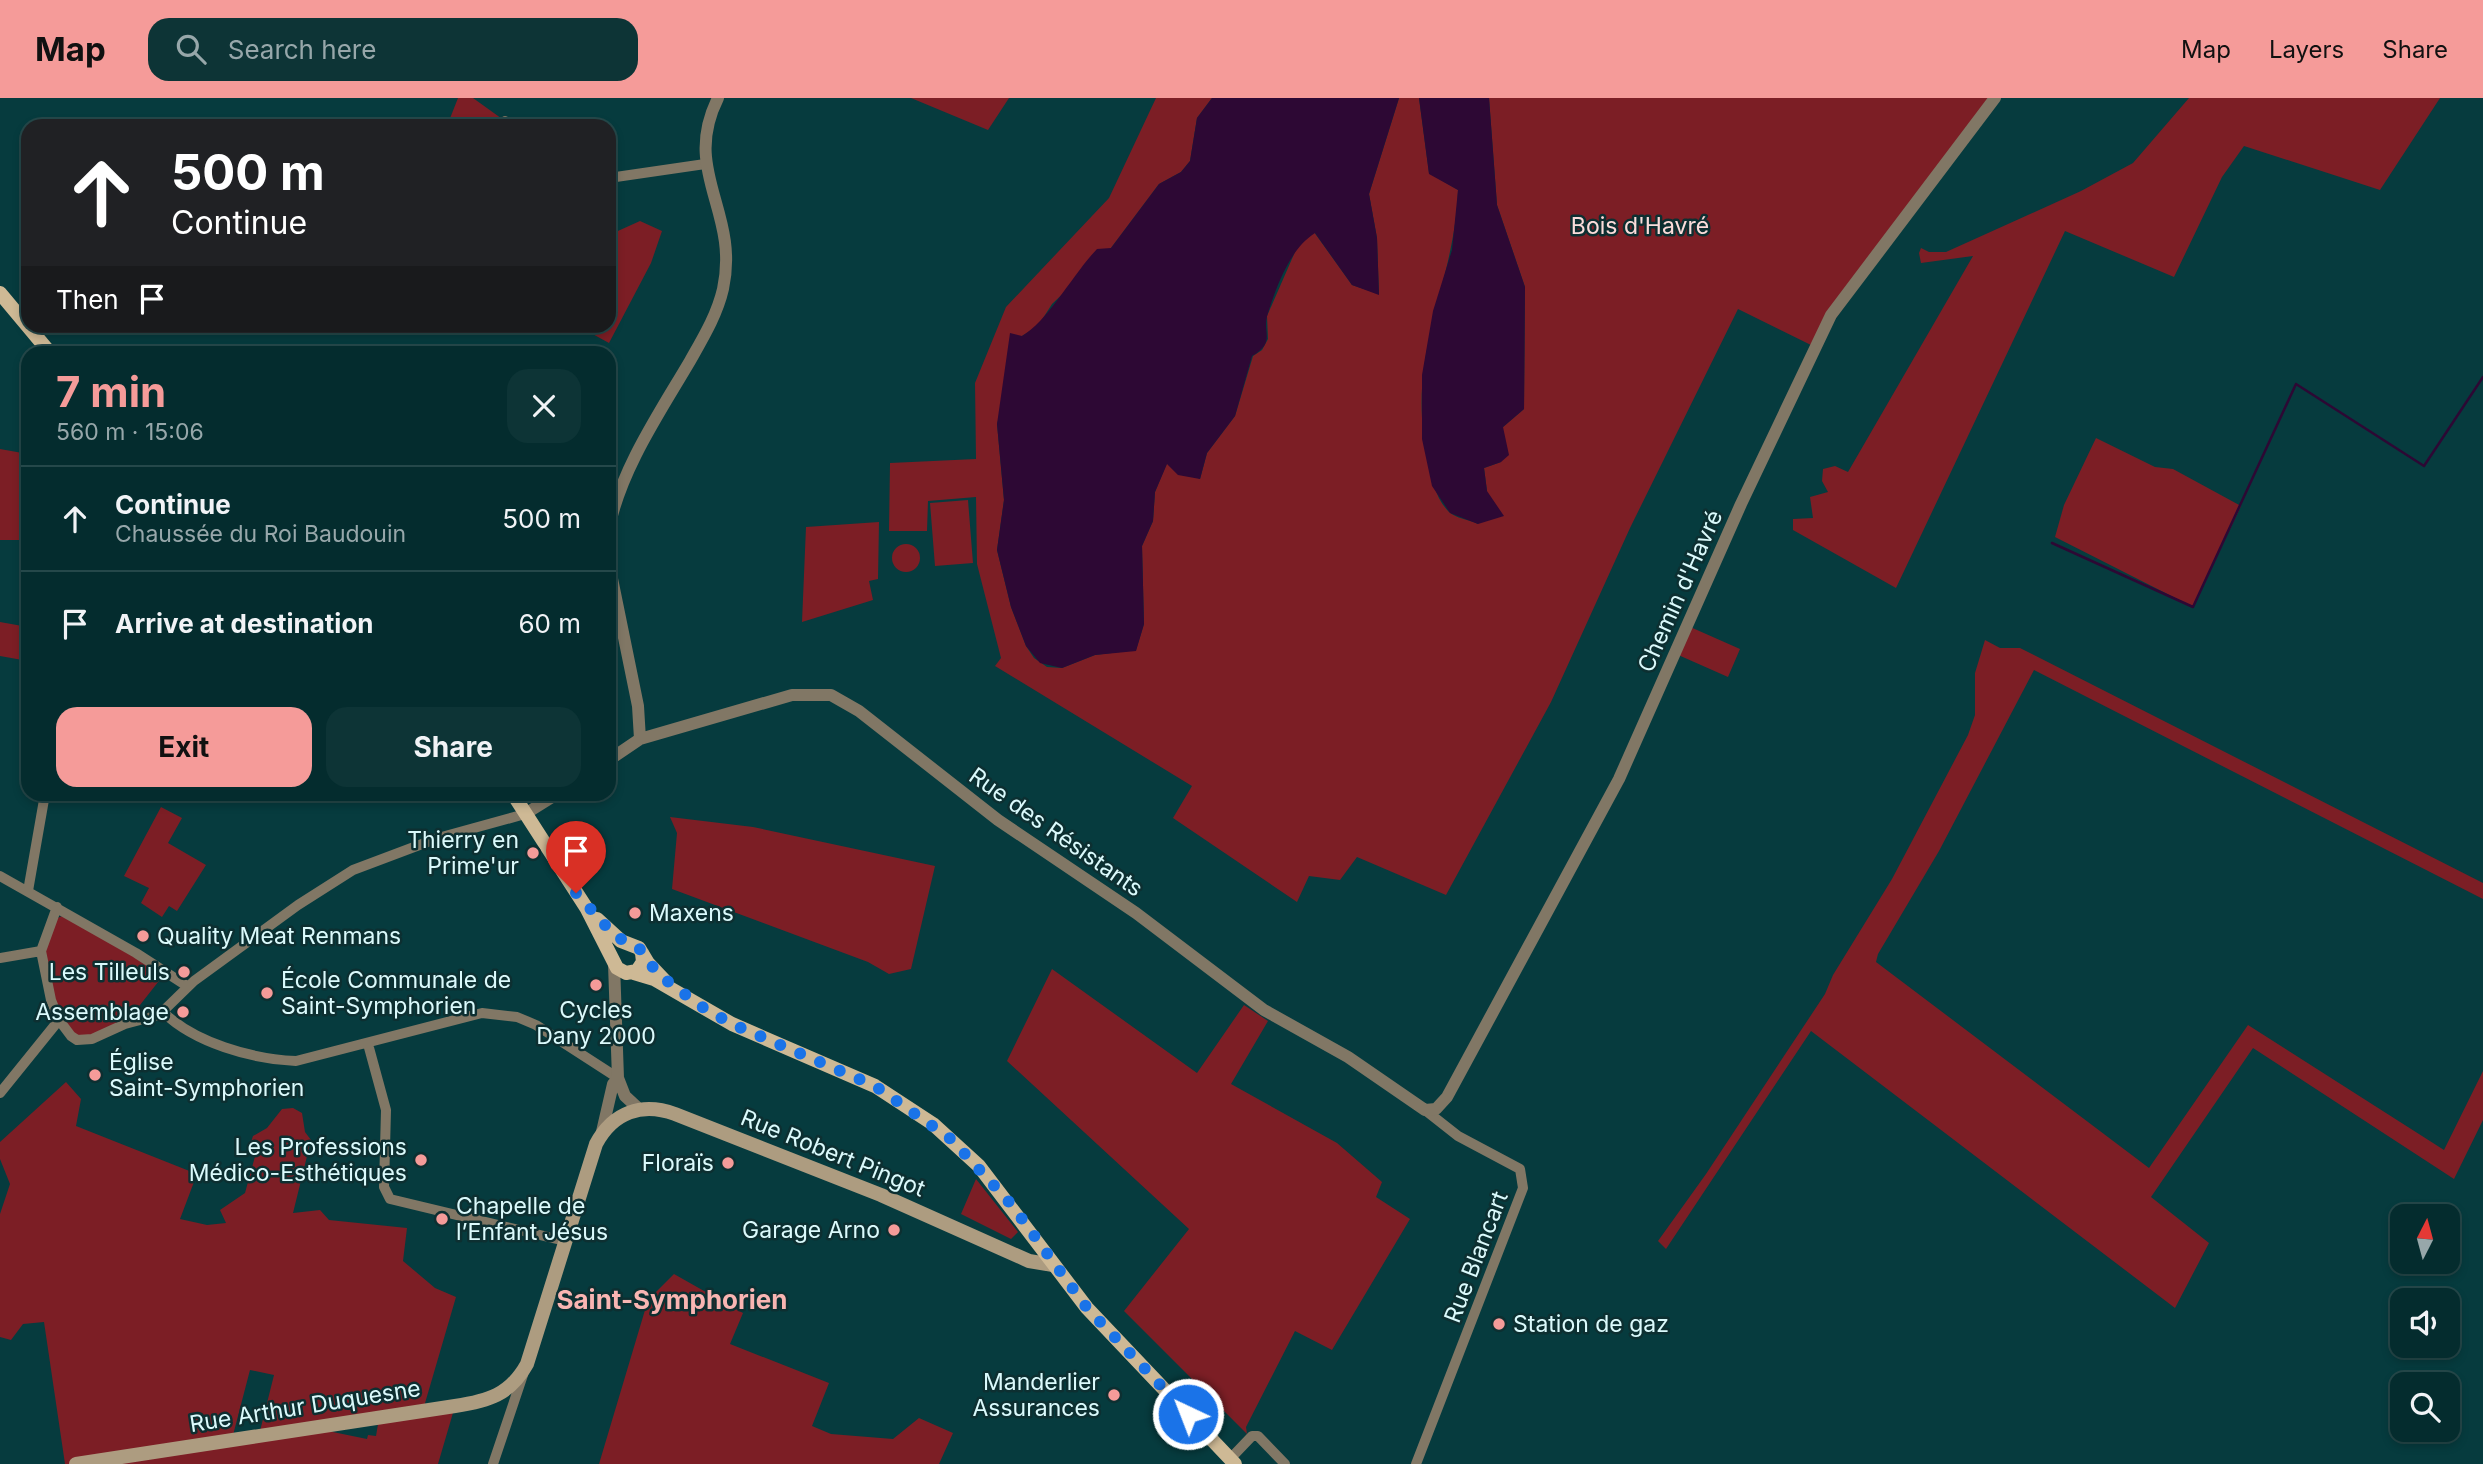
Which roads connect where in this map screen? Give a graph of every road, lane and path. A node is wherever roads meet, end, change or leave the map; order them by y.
1 (718, 98) edge
2 (1995, 98) edge
3 (705, 164) junction
4 (616, 177) edge
5 (0, 293) edge
6 (21, 318) edge
7 (616, 510) edge
8 (616, 598) edge
9 (640, 739) junction
10 (616, 755) edge
11 (44, 801) edge
12 (517, 801) edge
13 (546, 801) edge
14 (525, 814) junction
15 (0, 876) edge
16 (28, 891) junction
17 (57, 907) junction
18 (587, 909) junction
19 (628, 944) junction
20 (41, 951) junction
21 (642, 953) junction
22 (0, 958) edge
23 (614, 961) junction
24 (633, 973) junction
25 (187, 986) junction
26 (678, 992) junction
27 (617, 995) junction
28 (162, 1011) junction
29 (59, 1020) junction
30 (368, 1044) junction
31 (618, 1078) junction
32 (0, 1093) edge
33 (639, 1109) junction
34 (1425, 1110) junction
35 (601, 1136) junction
36 (565, 1241) junction
37 (1053, 1265) junction
38 (527, 1364) junction
39 (1232, 1462) edge
40 (76, 1464) edge
41 (494, 1464) edge
42 (1285, 1464) edge
43 (1416, 1464) edge

1 - 3 street
2 - 34 street, Chemin d'Havré
3 - 4 street
3 - 7 street
5 - 6 main road
8 - 9 street
9 - 10 street, Rue des Résistants
9 - 34 street, Rue des Résistants
11 - 16 street
12 - 14 main road
13 - 14 street
14 - 18 main road
14 - 25 street
15 - 16 street
16 - 17 street
17 - 20 street
17 - 25 street
18 - 19 main road
18 - 23 main road
19 - 21 main road
19 - 23 main road
20 - 22 street
20 - 29 street
21 - 24 main road
21 - 26 main road
23 - 24 main road
23 - 27 street
24 - 26 main road
24 - 27 street
25 - 28 street
26 - 37 main road
27 - 31 street
28 - 29 street
28 - 30 street
29 - 32 street
30 - 31 street
30 - 36 street
31 - 33 street
31 - 35 street
33 - 35 main road
33 - 37 main road, Rue Robert Pingot
34 - 43 street, Rue Blancart
35 - 36 main road
36 - 38 main road
37 - 39 main road
38 - 40 main road, Rue Arthur Duquesne
38 - 41 street
39 - 42 street

